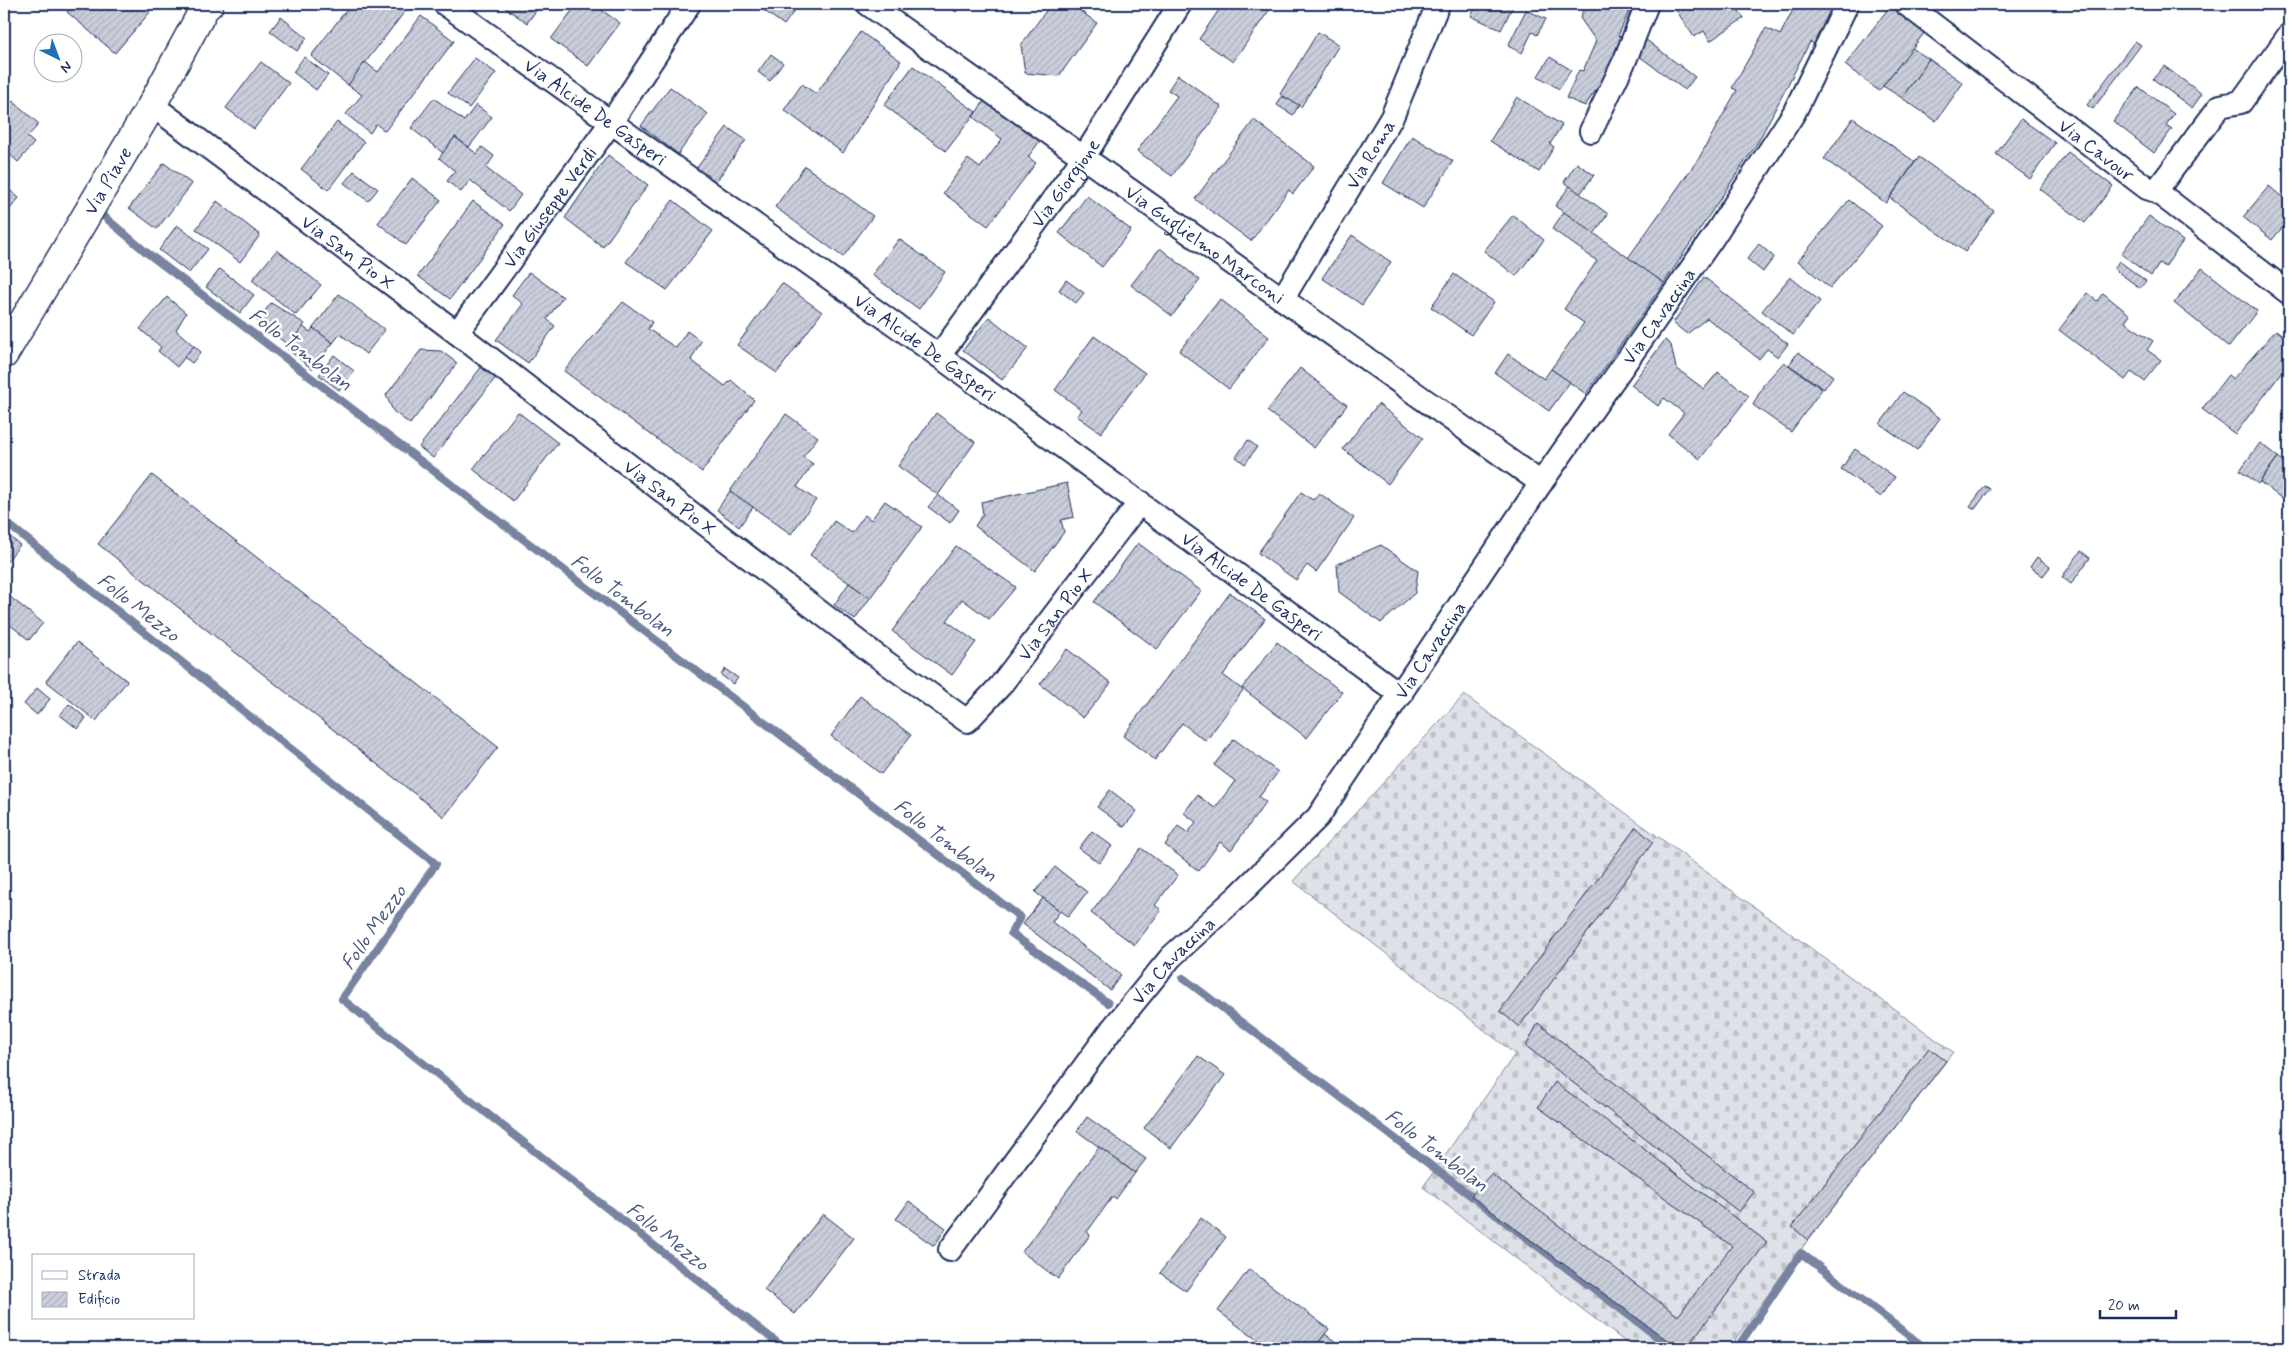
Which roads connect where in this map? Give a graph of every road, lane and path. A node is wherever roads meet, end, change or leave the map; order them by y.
1 (445, 4) edge
2 (689, 4) edge
3 (868, 4) edge
4 (1180, 4) edge
5 (1438, 4) edge
6 (1647, 4) edge
7 (1847, 4) edge
8 (1906, 4) edge
9 (203, 6) edge
10 (2289, 35) edge
11 (152, 105) junction
12 (610, 124) junction
13 (1591, 131) dead end
14 (1084, 157) junction
15 (2156, 191) junction
16 (2289, 293) edge
17 (1283, 298) junction
18 (457, 333) junction
19 (4, 354) edge
20 (939, 356) junction
21 (1542, 483) junction
22 (1140, 502) junction
23 (1400, 696) junction
24 (950, 1250) dead end

1 - 12 street, Via Alcide De Gasperi
2 - 12 street, Via Giuseppe Verdi
3 - 14 street, Via Guglielmo Marconi
4 - 14 street, Via Giorgione
5 - 17 street, Via Roma
6 - 13 street
7 - 21 street, Via Cavaccina
8 - 15 street, Via Cavour
9 - 11 main road, Via Piave
10 - 15 street
11 - 18 street, Via San Pio X
11 - 19 main road, Via Piave
12 - 18 street, Via Giuseppe Verdi
12 - 20 street, Via Alcide De Gasperi
14 - 17 street, Via Guglielmo Marconi
14 - 20 street, Via Giorgione
15 - 16 street, Via Cavour
17 - 21 street, Via Guglielmo Marconi
18 - 22 street, Via San Pio X
20 - 22 street, Via Alcide De Gasperi
21 - 23 street, Via Cavaccina
22 - 23 street, Via Alcide De Gasperi
23 - 24 street, Via Cavaccina

